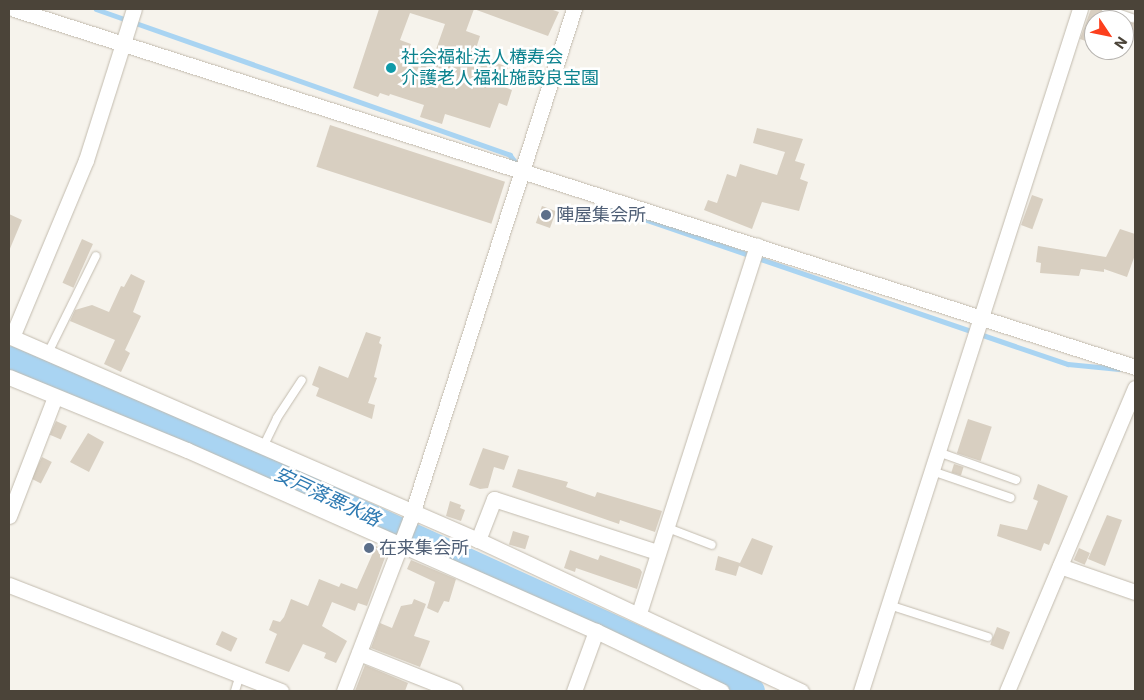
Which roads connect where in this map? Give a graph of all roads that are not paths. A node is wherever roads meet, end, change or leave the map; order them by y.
1 (14, 9) edge
2 (134, 9) edge
3 (574, 9) edge
4 (1080, 9) edge
5 (123, 44) junction
6 (521, 172) junction
7 (757, 245) junction
8 (96, 256) dead end
9 (981, 318) junction
10 (10, 337) edge
11 (48, 353) junction
12 (1135, 367) edge
13 (9, 377) edge
14 (302, 380) dead end
15 (1135, 388) edge
16 (55, 397) junction
17 (263, 448) junction
18 (938, 452) junction
19 (932, 471) junction
20 (1016, 480) dead end
21 (1011, 498) dead end
22 (9, 516) edge
23 (411, 516) junction
24 (665, 527) junction
25 (478, 540) junction
26 (402, 543) junction
27 (712, 545) dead end
28 (657, 552) junction
29 (1060, 566) junction
30 (9, 585) edge
31 (1135, 592) edge
32 (889, 605) junction
33 (639, 614) junction
34 (596, 631) junction
35 (988, 637) dead end
36 (359, 653) junction
37 (240, 675) junction
38 (235, 691) edge
39 (281, 691) edge
40 (344, 691) edge
41 (456, 691) edge
42 (574, 691) edge
43 (721, 691) edge
44 (801, 691) edge
45 (861, 691) edge
46 (1007, 691) edge

1 - 5 street
2 - 5 street
3 - 6 street
4 - 9 street
5 - 6 street
5 - 10 street
6 - 7 street
6 - 23 street
7 - 9 street
7 - 24 street
8 - 11 lane
9 - 12 street
9 - 18 street
10 - 11 street
11 - 17 street
13 - 16 street
14 - 17 lane
15 - 29 street
16 - 22 street
16 - 26 street
17 - 23 street
18 - 19 street
18 - 20 lane
19 - 21 lane
19 - 32 street
23 - 25 street
23 - 26 street
24 - 27 lane
24 - 28 street
25 - 28 street
25 - 33 street
26 - 34 street
26 - 36 street
28 - 33 street
29 - 31 street
29 - 46 street
30 - 37 street
32 - 35 lane
32 - 45 street
33 - 44 street
34 - 42 street
34 - 43 street
36 - 40 street
36 - 41 street
37 - 38 lane
37 - 39 street

